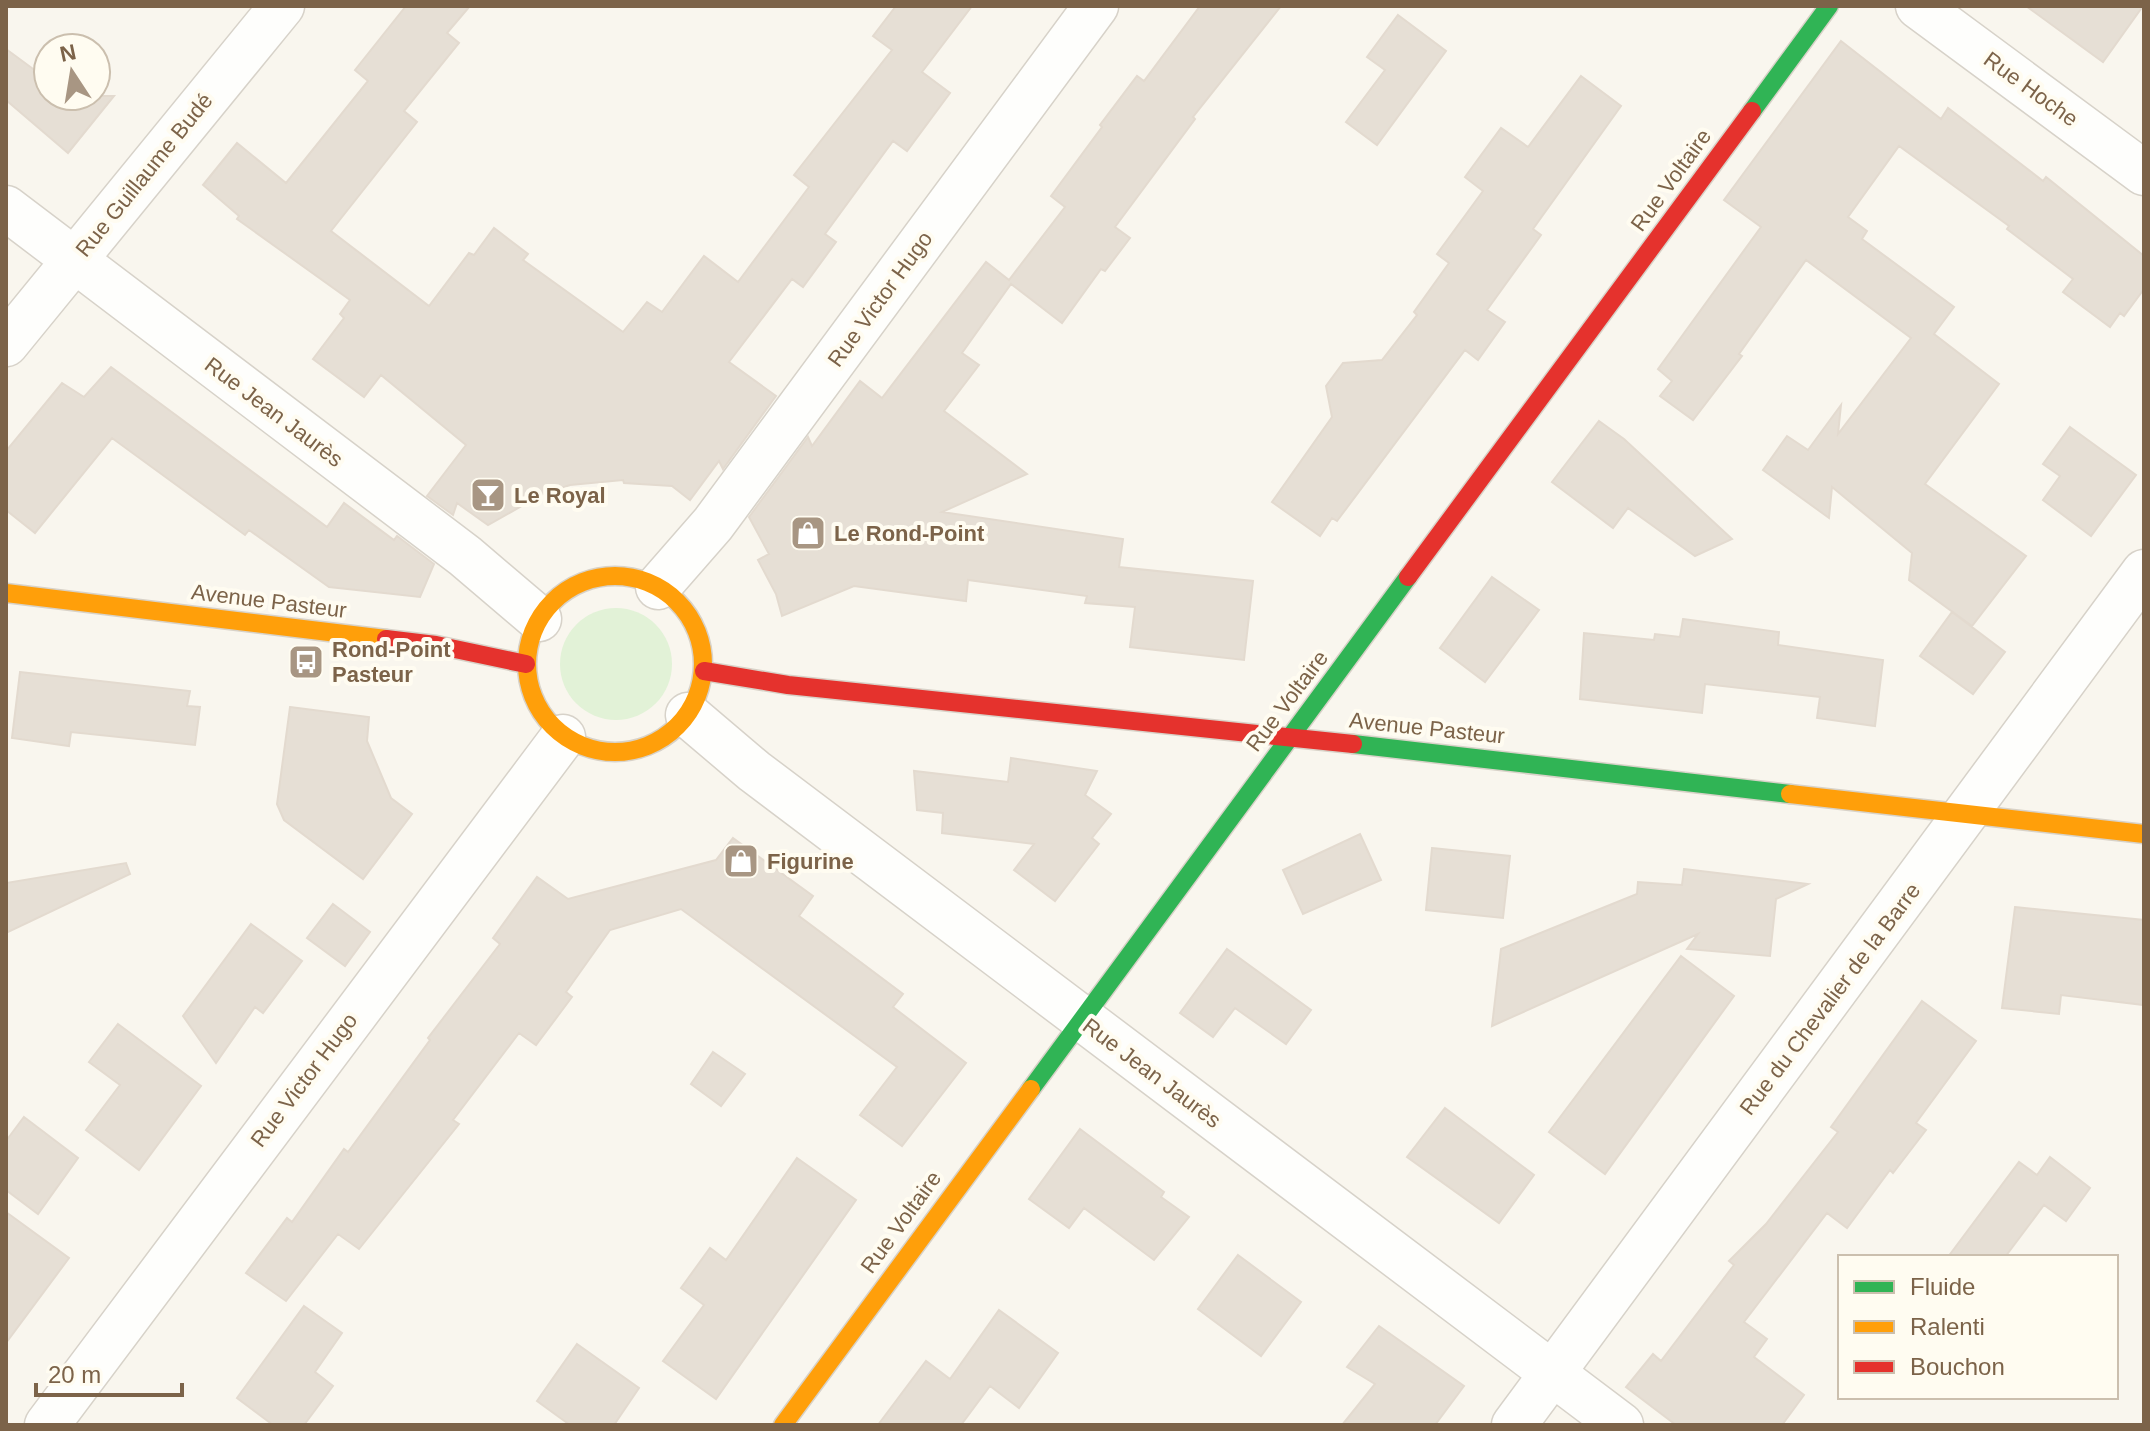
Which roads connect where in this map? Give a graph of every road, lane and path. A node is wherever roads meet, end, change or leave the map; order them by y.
1 (282, 6) edge
2 (1096, 6) edge
3 (1829, 6) edge
4 (1918, 6) edge
5 (2144, 173) edge
6 (6, 208) edge
7 (75, 260) junction
8 (6, 344) edge
9 (2144, 572) edge
10 (658, 587) junction
11 (6, 593) edge
12 (539, 619) junction
13 (526, 664) junction
14 (704, 671) junction
15 (688, 715) junction
16 (563, 737) junction
17 (1290, 737) junction
18 (1968, 812) junction
19 (2144, 834) edge
20 (1080, 1018) junction
21 (1552, 1373) junction
22 (47, 1425) edge
23 (783, 1425) edge
24 (1514, 1425) edge
25 (1621, 1425) edge

1 - 7 street, Rue Guillaume Budé
2 - 10 street, Rue Victor Hugo
3 - 17 street, Rue Voltaire
4 - 5 street, Rue Hoche
6 - 7 street, Rue Jean Jaurès
7 - 8 street, Rue Guillaume Budé
7 - 12 street, Rue Jean Jaurès
9 - 18 street, Rue du Chevalier de la Barre
10 - 12 street
10 - 14 street
11 - 13 street, Avenue Pasteur
12 - 13 street
13 - 16 street
14 - 15 street
14 - 17 street, Avenue Pasteur
15 - 16 street
15 - 20 street, Rue Jean Jaurès
16 - 22 street, Rue Victor Hugo
17 - 18 street, Avenue Pasteur
17 - 20 street, Rue Voltaire
18 - 19 street, Avenue Pasteur
18 - 21 street, Rue du Chevalier de la Barre
20 - 21 street, Rue Jean Jaurès
20 - 23 street, Rue Voltaire
21 - 24 street, Rue du Chevalier de la Barre
21 - 25 street, Rue Jean Jaurès

